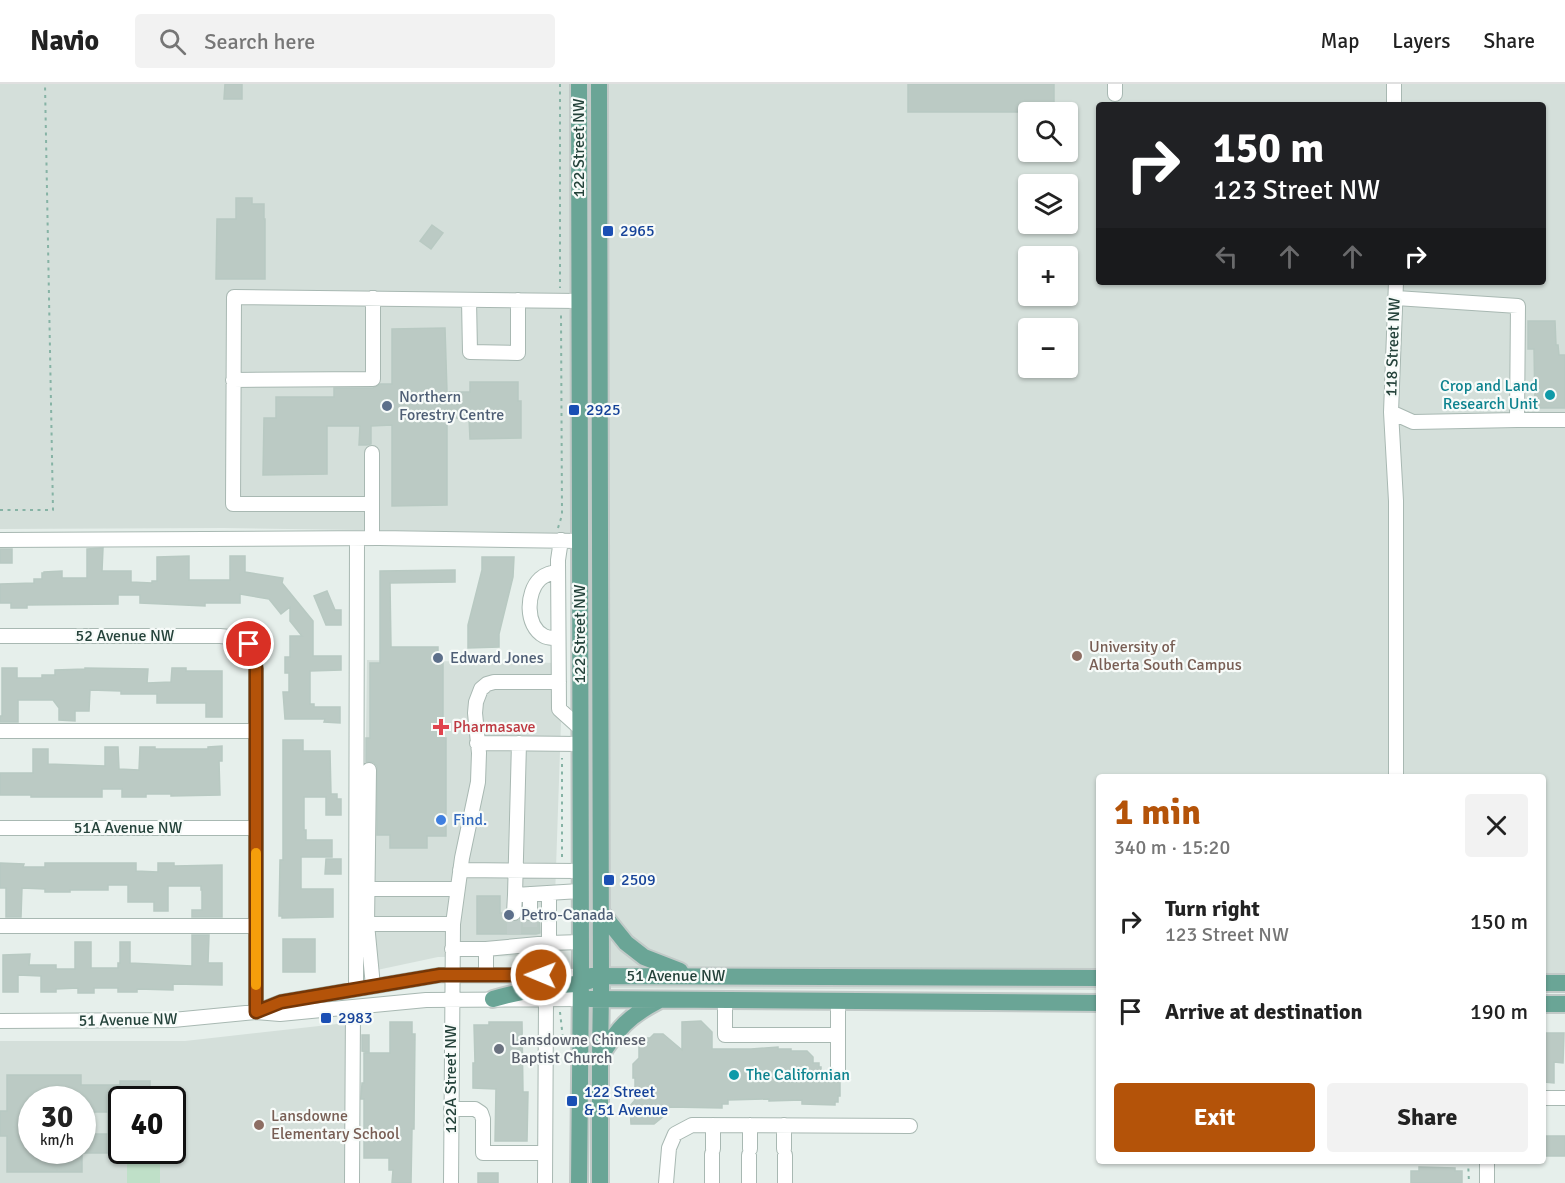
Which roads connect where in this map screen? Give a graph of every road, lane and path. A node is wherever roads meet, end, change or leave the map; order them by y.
1 (45, 84) edge
2 (579, 84) edge
3 (599, 84) edge
4 (1394, 84) edge
5 (1394, 102) edge
6 (1395, 285) edge
7 (1396, 297) junction
8 (373, 298) junction
9 (469, 300) junction
10 (518, 300) junction
11 (579, 301) junction
12 (233, 380) junction
13 (1391, 412) junction
14 (1517, 420) junction
15 (1565, 420) edge
16 (372, 453) dead end
17 (372, 504) junction
18 (0, 510) edge
19 (561, 515) dead end
20 (357, 538) junction
21 (372, 538) junction
22 (0, 540) edge
23 (558, 540) junction
24 (579, 541) junction
25 (558, 572) junction
26 (0, 636) edge
27 (558, 639) junction
28 (558, 682) junction
29 (0, 731) edge
30 (256, 731) junction
31 (580, 736) junction
32 (477, 742) junction
33 (519, 743) junction
34 (562, 744) junction
35 (369, 770) dead end
36 (1396, 774) edge
37 (0, 828) edge
38 (256, 828) junction
39 (460, 870) junction
40 (515, 870) junction
41 (562, 871) junction
42 (580, 871) junction
43 (367, 889) junction
44 (457, 889) junction
45 (580, 891) junction
46 (549, 893) junction
47 (530, 894) junction
48 (515, 895) junction
49 (601, 912) junction
50 (514, 913) tunnel mouth
51 (530, 913) tunnel mouth
52 (367, 924) junction
53 (453, 924) junction
54 (0, 926) edge
55 (256, 926) junction
56 (581, 942) junction
57 (549, 943) junction
58 (452, 949) junction
59 (486, 950) junction
60 (452, 974) junction
61 (486, 974) junction
62 (695, 976) junction
63 (751, 976) junction
64 (1096, 978) edge
65 (1546, 983) edge
66 (1565, 983) edge
67 (373, 986) junction
68 (580, 986) junction
69 (356, 988) junction
70 (601, 988) junction
71 (452, 999) junction
72 (493, 999) junction
73 (553, 999) junction
74 (660, 1000) junction
75 (724, 1000) junction
76 (838, 1001) junction
77 (1096, 1003) edge
78 (1546, 1004) edge
79 (1565, 1004) edge
80 (353, 1007) junction
81 (256, 1012) junction
82 (0, 1021) edge
83 (838, 1035) junction
84 (565, 1053) dead end
85 (600, 1057) junction
86 (838, 1072) dead end
87 (1546, 1098) edge
88 (1565, 1098) edge
89 (451, 1109) junction
90 (713, 1125) junction
91 (750, 1125) junction
92 (783, 1125) junction
93 (910, 1126) dead end
94 (545, 1153) junction
95 (1468, 1164) edge
96 (1487, 1164) edge
97 (352, 1183) edge
98 (451, 1183) edge
99 (545, 1183) edge
100 (579, 1183) edge
101 (600, 1183) edge
102 (666, 1183) edge
103 (712, 1183) edge
104 (749, 1183) edge
105 (785, 1183) edge
106 (1469, 1183) edge
107 (1487, 1183) edge

1 - 18 path
2 - 11 main road, 122 Street NW
3 - 49 main road, 122 Street NW
4 - 5 street
6 - 7 street, 118 Street NW
7 - 13 street, 118 Street NW
7 - 14 street
8 - 9 street
8 - 12 street
8 - 12 street
9 - 10 street
9 - 10 street
10 - 11 street
11 - 24 main road, 122 Street NW
12 - 17 street
13 - 14 street
13 - 36 street, 118 Street NW
14 - 15 street
16 - 17 street
17 - 21 street
19 - 23 path
20 - 21 street
20 - 22 street
20 - 69 street
21 - 23 street
23 - 24 street
23 - 25 street
24 - 31 main road, 122 Street NW
25 - 27 street
25 - 27 street
26 - 30 street, 52 Avenue NW
27 - 28 street
28 - 31 street
28 - 32 street, 122A Street NW
29 - 30 street
30 - 38 street
31 - 34 street
31 - 42 main road, 122 Street NW
32 - 33 street
32 - 39 street, 122A Street NW
33 - 34 street
33 - 40 street
34 - 41 path
35 - 43 street
37 - 38 street, 51A Avenue NW
38 - 55 street
39 - 40 street
39 - 44 street, 122A Street NW
40 - 41 street
40 - 48 street
41 - 42 street
42 - 45 main road, 122 Street NW
43 - 44 street
43 - 52 street
44 - 53 street, 122A Street NW
45 - 46 street
45 - 56 main road, 122 Street NW
46 - 47 street
46 - 57 street
47 - 48 street
47 - 51 street
48 - 50 street
49 - 62 main road
49 - 70 main road, 122 Street NW
52 - 53 street
52 - 67 street
53 - 58 street, 122A Street NW
54 - 55 street
55 - 81 street
56 - 57 street
56 - 68 main road, 122 Street NW
57 - 59 street
58 - 59 street
58 - 60 street, 122A Street NW
59 - 61 street
60 - 61 street, 51 Avenue NW
60 - 67 street, 51 Avenue NW
60 - 71 street, 122A Street NW
61 - 68 street, 51 Avenue NW
62 - 63 main road, 51 Avenue NW
62 - 70 main road, 51 Avenue NW
63 - 64 main road, 51 Avenue NW
63 - 70 main road
65 - 66 main road
67 - 69 street, 51 Avenue NW
68 - 70 main road, 51 Avenue NW
68 - 70 main road
68 - 72 main road
68 - 73 street, 51 Avenue NW
68 - 100 main road, 122 Street NW
69 - 81 street, 51 Avenue NW
70 - 74 main road, 51 Avenue NW
70 - 85 main road, 122 Street NW
71 - 72 street, 51 Avenue NW
71 - 80 street, 51 Avenue NW
71 - 89 street, 122A Street NW
72 - 73 street, 51 Avenue NW
73 - 84 path
73 - 94 street
74 - 75 main road, 51 Avenue NW
74 - 85 main road
75 - 76 main road, 51 Avenue NW
75 - 83 street
76 - 77 main road, 51 Avenue NW
76 - 83 street
78 - 79 main road
80 - 81 street, 51 Avenue NW
80 - 97 street
81 - 82 street, 51 Avenue NW
83 - 86 street
85 - 101 main road, 122 Street NW
87 - 88 street
89 - 94 street
89 - 98 street, 122A Street NW
90 - 91 street
90 - 102 street
90 - 103 street
91 - 92 street
91 - 104 street
92 - 93 street
92 - 105 street
94 - 99 street
95 - 106 path
96 - 107 street

